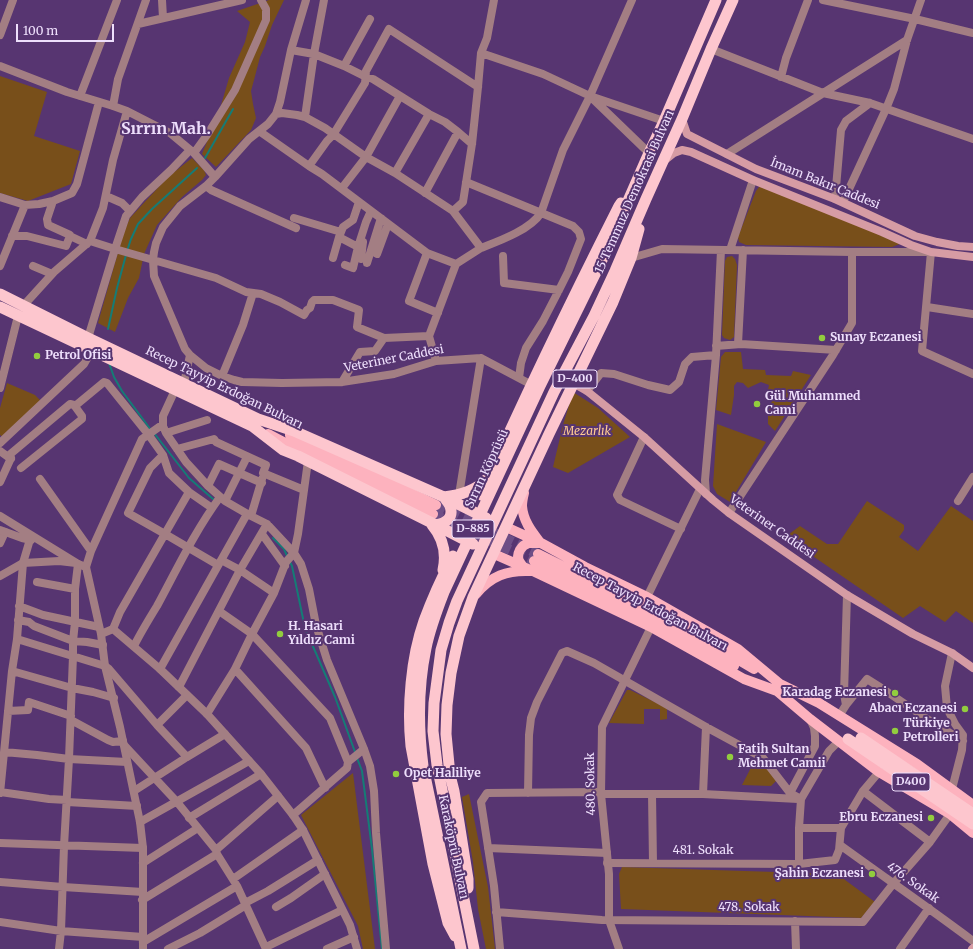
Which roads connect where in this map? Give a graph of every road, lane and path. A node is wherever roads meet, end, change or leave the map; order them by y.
1 (13, 0) edge
2 (117, 0) edge
3 (146, 0) edge
4 (162, 0) edge
5 (242, 0) edge
6 (261, 0) edge
7 (306, 0) edge
8 (324, 0) edge
9 (494, 0) edge
10 (632, 0) edge
11 (716, 0) edge
12 (733, 0) edge
13 (808, 0) edge
14 (823, 0) edge
15 (921, 0) edge
16 (163, 18) junction
17 (370, 19) dead end
18 (914, 20) junction
19 (138, 24) junction
20 (973, 33) edge
21 (0, 35) edge
22 (907, 40) junction
23 (711, 49) junction
24 (291, 50) junction
25 (481, 53) junction
26 (314, 54) junction
27 (0, 66) edge
28 (344, 66) junction
29 (366, 77) junction
30 (781, 77) junction
31 (478, 87) junction
32 (823, 93) junction
33 (80, 96) junction
34 (400, 96) junction
35 (590, 96) junction
36 (99, 102) junction
37 (870, 102) junction
38 (113, 106) junction
39 (886, 109) junction
40 (127, 111) junction
41 (276, 114) junction
42 (429, 114) junction
43 (304, 118) junction
44 (682, 119) junction
45 (664, 121) junction
46 (259, 131) junction
47 (458, 132) junction
48 (334, 135) junction
49 (973, 139) edge
50 (472, 144) junction
51 (192, 151) junction
52 (649, 153) junction
53 (727, 154) junction
54 (366, 157) junction
55 (663, 161) junction
56 (309, 166) junction
57 (395, 173) junction
58 (215, 177) junction
59 (753, 180) junction
60 (466, 182) junction
61 (206, 186) junction
62 (342, 188) junction
63 (425, 193) junction
64 (106, 196) junction
65 (0, 197) edge
66 (646, 199) junction
67 (835, 199) junction
68 (53, 201) junction
69 (360, 202) junction
70 (844, 202) junction
71 (25, 205) junction
72 (371, 211) junction
73 (453, 211) junction
74 (130, 212) junction
75 (541, 213) junction
76 (294, 218) dead end
77 (380, 218) junction
78 (366, 222) junction
79 (388, 224) junction
80 (296, 228) dead end
81 (340, 234) junction
82 (12, 236) junction
83 (70, 236) junction
84 (88, 242) junction
85 (358, 247) junction
86 (973, 247) edge
87 (481, 248) junction
88 (115, 249) junction
89 (725, 250) junction
90 (743, 250) junction
91 (852, 252) junction
92 (931, 252) junction
93 (427, 253) junction
94 (377, 254) dead end
95 (503, 256) dead end
96 (973, 257) edge
97 (333, 258) dead end
98 (631, 258) junction
99 (153, 260) junction
100 (456, 264) junction
101 (345, 265) dead end
102 (0, 266) edge
103 (33, 266) dead end
104 (52, 274) junction
105 (559, 290) junction
106 (253, 293) junction
107 (0, 294) edge
108 (24, 305) junction
109 (0, 307) edge
110 (927, 308) junction
111 (438, 313) junction
112 (973, 314) edge
113 (18, 316) junction
114 (429, 336) junction
115 (88, 338) junction
116 (384, 338) junction
117 (738, 344) junction
118 (92, 350) junction
119 (716, 350) junction
120 (836, 350) junction
121 (190, 355) junction
122 (481, 358) junction
123 (436, 362) junction
124 (973, 374) edge
125 (222, 376) junction
126 (519, 378) junction
127 (342, 382) junction
128 (573, 384) junction
129 (0, 386) edge
130 (179, 386) junction
131 (536, 386) junction
132 (587, 391) junction
133 (74, 406) junction
134 (207, 420) dead end
135 (255, 423) junction
136 (162, 429) junction
137 (148, 434) junction
138 (644, 438) junction
139 (0, 443) edge
140 (177, 449) junction
141 (0, 451) edge
142 (163, 455) junction
143 (247, 457) junction
144 (14, 461) junction
145 (308, 461) junction
146 (239, 473) junction
147 (263, 473) junction
148 (973, 477) edge
149 (489, 478) junction
150 (40, 479) dead end
151 (0, 482) edge
152 (262, 482) junction
153 (525, 485) junction
154 (208, 486) junction
155 (304, 490) junction
156 (703, 491) junction
157 (190, 492) junction
158 (459, 495) junction
159 (223, 499) junction
160 (958, 500) dead end
161 (212, 508) junction
162 (436, 512) junction
163 (474, 512) junction
164 (729, 513) junction
165 (249, 515) junction
166 (0, 516) edge
167 (268, 524) junction
168 (506, 527) junction
169 (680, 529) junction
170 (3, 531) edge
171 (165, 534) junction
172 (262, 534) junction
173 (31, 538) junction
174 (462, 539) junction
175 (0, 543) edge
176 (541, 543) junction
177 (188, 547) junction
178 (91, 551) junction
179 (494, 554) junction
180 (536, 557) tunnel mouth
181 (289, 560) junction
182 (220, 562) junction
183 (23, 563) junction
184 (82, 565) junction
185 (523, 566) junction
186 (240, 570) junction
187 (536, 572) junction
188 (0, 576) edge
189 (442, 576) junction
190 (37, 582) dead end
191 (75, 589) junction
192 (274, 593) junction
193 (847, 595) junction
194 (473, 597) junction
195 (647, 597) junction
196 (19, 606) junction
197 (219, 611) junction
198 (18, 620) junction
199 (75, 622) junction
200 (651, 627) junction
201 (113, 628) junction
202 (100, 631) junction
203 (252, 634) junction
204 (17, 639) junction
205 (73, 641) junction
206 (103, 645) junction
207 (134, 646) junction
208 (952, 653) junction
209 (74, 656) junction
210 (105, 666) junction
211 (973, 668) edge
212 (160, 669) junction
213 (235, 669) junction
214 (12, 671) junction
215 (421, 677) joint
216 (436, 680) joint
217 (625, 680) junction
218 (179, 687) junction
219 (72, 688) junction
220 (779, 688) junction
221 (188, 695) junction
222 (114, 698) junction
223 (846, 705) junction
224 (8, 710) junction
225 (208, 714) junction
226 (839, 716) junction
227 (71, 718) junction
228 (810, 719) junction
229 (157, 725) junction
230 (706, 727) junction
231 (225, 734) junction
232 (848, 738) junction
233 (963, 741) junction
234 (123, 743) junction
235 (364, 749) junction
236 (4, 752) junction
237 (187, 757) junction
238 (69, 759) junction
239 (249, 761) junction
240 (128, 762) junction
241 (348, 762) junction
242 (880, 772) junction
243 (260, 774) junction
244 (155, 778) junction
245 (325, 788) junction
246 (952, 789) junction
247 (134, 791) junction
248 (863, 791) junction
249 (0, 792) edge
250 (528, 793) junction
251 (601, 793) junction
252 (790, 793) junction
253 (652, 794) junction
254 (703, 794) junction
255 (278, 796) junction
256 (801, 799) junction
257 (67, 801) junction
258 (177, 802) junction
259 (973, 805) edge
260 (136, 806) junction
261 (950, 814) junction
262 (973, 814) edge
263 (293, 815) junction
264 (189, 818) junction
265 (140, 822) junction
266 (973, 824) edge
267 (198, 828) junction
268 (799, 828) junction
269 (841, 828) junction
270 (303, 830) junction
271 (973, 833) edge
272 (930, 842) junction
273 (0, 843) edge
274 (840, 845) junction
275 (64, 846) junction
276 (142, 848) junction
277 (488, 848) junction
278 (216, 852) junction
279 (607, 853) junction
280 (318, 860) junction
281 (143, 863) junction
282 (608, 863) junction
283 (653, 863) junction
284 (799, 864) junction
285 (325, 874) junction
286 (0, 882) edge
287 (235, 882) junction
288 (893, 884) junction
289 (63, 887) junction
290 (143, 896) junction
291 (246, 904) junction
292 (276, 907) dead end
293 (929, 908) junction
294 (342, 910) junction
295 (496, 912) junction
296 (468, 913) junction
297 (609, 920) junction
298 (796, 921) junction
299 (0, 922) edge
300 (61, 931) junction
301 (354, 937) junction
302 (973, 941) edge
303 (143, 942) edge
304 (266, 948) edge
305 (461, 948) edge
306 (59, 949) edge
307 (168, 949) edge
308 (327, 949) edge
309 (357, 949) edge
310 (386, 949) edge
311 (474, 949) edge
312 (500, 949) edge
313 (619, 949) edge
314 (796, 949) edge
315 (900, 949) edge

1 - 21 street
2 - 33 street
3 - 19 street
4 - 16 street
5 - 16 street
6 - 51 street
7 - 24 street
8 - 26 street
9 - 25 street
10 - 35 street
11 - 45 highway, 15 Temmuz Demokrasi Bulvarı / D-400
12 - 23 highway, 15 Temmuz Demokrasi Bulvarı / D-400
13 - 30 street
14 - 18 street
15 - 18 street
16 - 19 street
17 - 28 street
18 - 20 street
18 - 22 street
19 - 38 street
22 - 32 street
22 - 39 street
23 - 30 street
23 - 44 highway, 15 Temmuz Demokrasi Bulvarı / D-400
24 - 26 street
24 - 41 street
25 - 31 street
25 - 35 street
26 - 28 street
26 - 43 street
27 - 33 street
28 - 29 street
29 - 31 street
29 - 34 street
29 - 48 street
30 - 32 street
31 - 50 street
32 - 37 street
32 - 53 street
33 - 36 street
34 - 42 street
34 - 54 street
35 - 45 street
35 - 52 street
35 - 75 street
36 - 38 street
36 - 68 street
37 - 39 street
37 - 67 street
38 - 40 street
39 - 49 street
39 - 70 street
40 - 51 street
40 - 64 street
41 - 43 street
41 - 46 street
42 - 47 street
42 - 57 street
43 - 48 street
44 - 53 main road, İmam Bakır Caddesi
44 - 55 highway, 15 Temmuz Demokrasi Bulvarı / D-400
45 - 52 highway, 15 Temmuz Demokrasi Bulvarı / D-400
46 - 56 street
46 - 58 street
47 - 50 street
47 - 63 street
48 - 54 street
48 - 56 street
50 - 60 street
51 - 58 street
51 - 74 street
52 - 131 highway, 15 Temmuz Demokrasi Bulvarı / D-400
53 - 67 main road, İmam Bakır Caddesi
54 - 57 street
54 - 62 street
55 - 59 main road
55 - 66 highway, 15 Temmuz Demokrasi Bulvarı / D-400
56 - 62 street
57 - 63 street
58 - 61 street
59 - 89 street
59 - 92 main road
60 - 73 street
60 - 75 street
61 - 80 street
61 - 99 street
62 - 69 street
63 - 73 street
64 - 74 street
64 - 84 street
65 - 71 street
66 - 98 highway, D-400
66 - 216 highway, 15 Temmuz Demokrasi Bulvarı / D-885
67 - 70 main road, İmam Bakır Caddesi
68 - 71 street
68 - 83 street
69 - 72 street
69 - 81 street
70 - 86 main road, İmam Bakır Caddesi
71 - 82 street
72 - 77 street
72 - 78 street
73 - 87 street
74 - 88 street
75 - 87 street
75 - 105 street
76 - 81 street
77 - 78 street
77 - 79 street
78 - 85 street
79 - 93 street
79 - 94 street
81 - 85 street
81 - 97 street
82 - 83 street
82 - 102 street
83 - 84 street
84 - 88 street
84 - 104 street
85 - 101 street
87 - 100 street
88 - 99 street
88 - 115 street
89 - 90 street
89 - 98 street
89 - 119 street
90 - 91 street
90 - 117 street
91 - 92 street
91 - 120 street
92 - 96 main road
92 - 110 street
93 - 100 street
93 - 111 street
95 - 105 street
98 - 128 highway, D-400
99 - 106 street
99 - 121 street
100 - 111 street
103 - 104 street
104 - 108 street
105 - 126 street
106 - 116 street
106 - 125 street
107 - 108 highway, Recep Tayyip Erdoğan Bulvarı
108 - 115 highway, Recep Tayyip Erdoğan Bulvarı
109 - 113 highway, Recep Tayyip Erdoğan Bulvarı
110 - 112 street
110 - 124 street
111 - 114 street
113 - 118 highway, Recep Tayyip Erdoğan Bulvarı
113 - 129 street
114 - 116 street
114 - 123 street
115 - 130 highway, Recep Tayyip Erdoğan Bulvarı
116 - 127 street
117 - 119 street
117 - 120 street
118 - 130 highway, Recep Tayyip Erdoğan Bulvarı
118 - 139 street
119 - 132 street
119 - 156 street
120 - 164 street
121 - 125 street, Veteriner Caddesi
121 - 130 street
122 - 123 street, Veteriner Caddesi
122 - 126 street
122 - 158 street
123 - 127 street, Veteriner Caddesi
125 - 127 street, Veteriner Caddesi
126 - 131 street
128 - 132 main road, Veteriner Caddesi
128 - 153 highway, D-400
130 - 135 highway, Recep Tayyip Erdoğan Bulvarı
130 - 136 street
131 - 149 highway, D-400
131 - 215 highway, Sırrın Köprüsü / D-885
132 - 138 main road, Veteriner Caddesi
133 - 137 street
133 - 144 street
133 - 144 street
134 - 136 street
135 - 145 highway
135 - 162 main road, Recep Tayyip Erdoğan Bulvarı
135 - 162 highway
136 - 137 street
136 - 140 street
137 - 142 street
137 - 178 street
138 - 156 main road, Veteriner Caddesi
138 - 169 street
140 - 143 street
140 - 154 street
141 - 144 street
142 - 157 street
142 - 171 street
143 - 146 street
143 - 147 street
144 - 151 street
145 - 155 street
145 - 162 highway
146 - 152 street
146 - 154 street
146 - 159 street
147 - 152 street
147 - 155 street
148 - 160 street
149 - 158 highway
149 - 163 highway
150 - 178 street
152 - 165 street
153 - 168 highway, D-400
153 - 176 main road
154 - 159 street
155 - 181 street
156 - 164 main road, Veteriner Caddesi
156 - 169 street
157 - 161 street
157 - 171 street
158 - 162 highway
159 - 161 street
159 - 165 street
161 - 177 street
162 - 163 highway
162 - 174 highway
162 - 189 highway
163 - 168 highway
163 - 174 highway
164 - 193 main road, Veteriner Caddesi
165 - 167 street
165 - 182 street
166 - 173 street
167 - 172 street
167 - 181 street
168 - 176 main road
168 - 179 highway, D-400
169 - 195 street
170 - 173 street
170 - 175 street
171 - 177 street
171 - 201 street
172 - 181 street
172 - 186 street
173 - 183 street
173 - 184 street
174 - 179 highway
174 - 189 highway
176 - 185 main road
176 - 195 main road
177 - 182 street
177 - 207 street
178 - 184 street
179 - 185 main road
179 - 194 highway
180 - 220 main road, Recep Tayyip Erdoğan Bulvarı
181 - 192 street
181 - 235 street
182 - 186 street
182 - 212 street
183 - 184 street
183 - 188 street
183 - 196 street
184 - 191 street
184 - 202 street
185 - 187 main road
186 - 192 street
186 - 197 street
187 - 194 main road
187 - 200 main road
189 - 305 highway
190 - 191 street
191 - 199 street
192 - 203 street
193 - 208 main road, Veteriner Caddesi
193 - 223 street
194 - 296 highway
195 - 220 main road
196 - 198 street
196 - 199 street
197 - 203 street
197 - 218 street
198 - 204 street
198 - 205 street
199 - 202 street
199 - 205 street
200 - 217 street, 480. Sokak
200 - 220 main road
201 - 202 street
201 - 207 street
202 - 206 street
203 - 213 street
203 - 241 street
204 - 209 street
204 - 214 street
205 - 206 street
205 - 209 street
206 - 210 street
207 - 212 street
208 - 211 main road, Veteriner Caddesi
208 - 233 street
209 - 210 street
209 - 219 street
210 - 222 street
210 - 229 street
212 - 218 street
213 - 225 street
213 - 245 street
214 - 219 street
214 - 224 street
215 - 305 highway, Karaköprü Bulvarı / D-885
216 - 296 highway, Karaköprü Bulvarı / D-885
217 - 230 street
217 - 250 street
217 - 251 street, 480. Sokak
218 - 221 street
219 - 222 street
219 - 227 street
220 - 226 main road
220 - 228 main road
220 - 232 main road, Recep Tayyip Erdoğan Bulvarı
221 - 225 street
221 - 229 street
222 - 234 street
223 - 226 street
223 - 233 street
224 - 227 street
224 - 236 street
225 - 231 street
226 - 246 main road
227 - 234 street
227 - 238 street
228 - 232 main road
228 - 252 street
229 - 237 street
230 - 252 street
230 - 254 street
231 - 237 street
231 - 239 street
232 - 242 main road
232 - 256 street
232 - 262 highway, Recep Tayyip Erdoğan Bulvarı / D400
232 - 266 highway, Recep Tayyip Erdoğan Bulvarı / D400
233 - 246 street
234 - 240 street
234 - 244 street
235 - 241 street
235 - 310 street
236 - 238 street
236 - 249 street
237 - 244 street
238 - 240 street
238 - 257 street
239 - 243 street
239 - 258 street
240 - 247 street
241 - 245 street
242 - 248 street
242 - 261 main road
243 - 255 street
243 - 264 street
244 - 247 street
244 - 258 street
245 - 263 street
246 - 259 main road
247 - 260 street
248 - 269 street
248 - 272 street
249 - 257 street
250 - 251 street
250 - 277 street
251 - 253 street
251 - 279 street, 480. Sokak
252 - 256 street
253 - 254 street
253 - 283 street
254 - 256 street
255 - 263 street
255 - 278 street
256 - 268 street
257 - 260 street
257 - 275 street
258 - 264 street
258 - 265 street
260 - 265 street
261 - 271 main road
261 - 272 street, 478. Sokak
263 - 270 street
264 - 267 street
265 - 276 street
267 - 278 street
267 - 281 street
268 - 269 street
268 - 284 street
269 - 274 street
270 - 280 street
270 - 287 street
272 - 288 street, 478. Sokak
273 - 275 street
274 - 284 street, 481. Sokak
274 - 288 street, 476. Sokak
275 - 276 street
275 - 289 street
276 - 281 street
277 - 279 street
277 - 295 street
278 - 287 street
278 - 290 street
279 - 282 street, 480. Sokak
280 - 285 street
280 - 291 street
281 - 290 street
282 - 283 street, 481. Sokak
282 - 297 street, 480. Sokak
283 - 284 street, 481. Sokak
285 - 292 street
285 - 294 street
286 - 289 street
287 - 291 street
287 - 303 street
288 - 293 street, 476. Sokak
288 - 298 street, 478. Sokak
289 - 290 street
289 - 300 street
290 - 303 street
291 - 304 street
291 - 307 street
293 - 302 street, 476. Sokak
293 - 315 street
294 - 301 street
294 - 304 street
295 - 297 street, 478. Sokak
295 - 312 street
296 - 311 highway, Karaköprü Bulvarı / D-885
297 - 298 street, 478. Sokak
297 - 313 street, 480. Sokak
298 - 314 street
299 - 300 street
300 - 303 street
300 - 306 street
301 - 308 street
301 - 309 street

